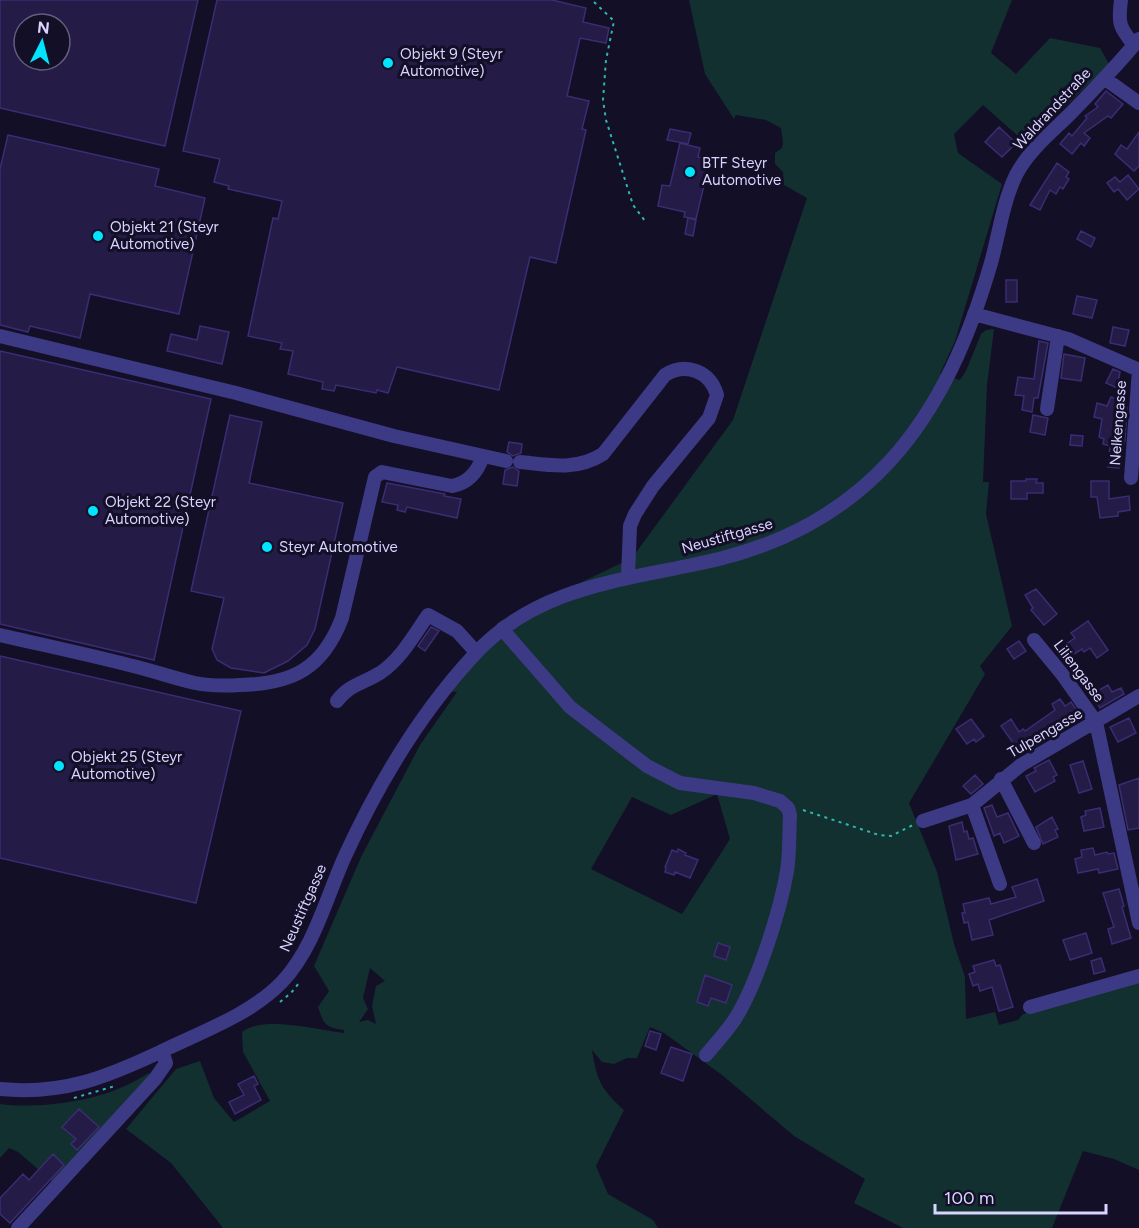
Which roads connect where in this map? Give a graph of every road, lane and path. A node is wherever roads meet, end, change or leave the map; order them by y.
1 (1121, 0) edge
2 (594, 2) dead end
3 (1136, 42) edge
4 (1104, 78) junction
5 (1139, 103) edge
6 (645, 221) dead end
7 (974, 314) junction
8 (0, 336) edge
9 (1058, 336) junction
10 (1139, 370) edge
11 (1047, 409) dead end
12 (483, 456) junction
13 (1131, 478) dead end
14 (628, 576) junction
15 (502, 629) junction
16 (0, 636) edge
17 (1034, 640) dead end
18 (476, 652) junction
19 (1139, 696) edge
20 (337, 701) dead end
21 (1096, 722) junction
22 (1001, 779) junction
23 (972, 805) junction
24 (788, 808) junction
25 (922, 821) dead end
26 (900, 833) dead end
27 (1034, 843) dead end
28 (1000, 884) dead end
29 (1139, 923) edge
30 (1139, 976) edge
31 (301, 980) dead end
32 (277, 1005) dead end
33 (1030, 1006) dead end
34 (162, 1051) junction
35 (706, 1055) dead end
36 (119, 1084) dead end
37 (0, 1089) edge
38 (72, 1099) dead end
39 (18, 1228) edge

1 - 3 street
2 - 6 path
3 - 4 street, Waldrandstraße
4 - 5 street
4 - 7 street, Waldrandstraße
7 - 9 street
7 - 14 street, Neustiftgasse
8 - 12 street
9 - 10 street
9 - 11 street
10 - 13 street, Nelkengasse
12 - 14 street
12 - 16 street
14 - 15 street, Neustiftgasse
15 - 18 street, Neustiftgasse
15 - 24 street
17 - 21 street, Liliengasse
18 - 20 street
18 - 34 street, Neustiftgasse
19 - 21 street, Tulpengasse
21 - 22 street, Tulpengasse
21 - 29 street
22 - 23 street, Tulpengasse
22 - 27 street
23 - 25 street, Tulpengasse
23 - 28 street
24 - 26 path
24 - 35 street
30 - 33 street
31 - 32 path
34 - 37 street, Neustiftgasse
34 - 39 street
36 - 38 path

